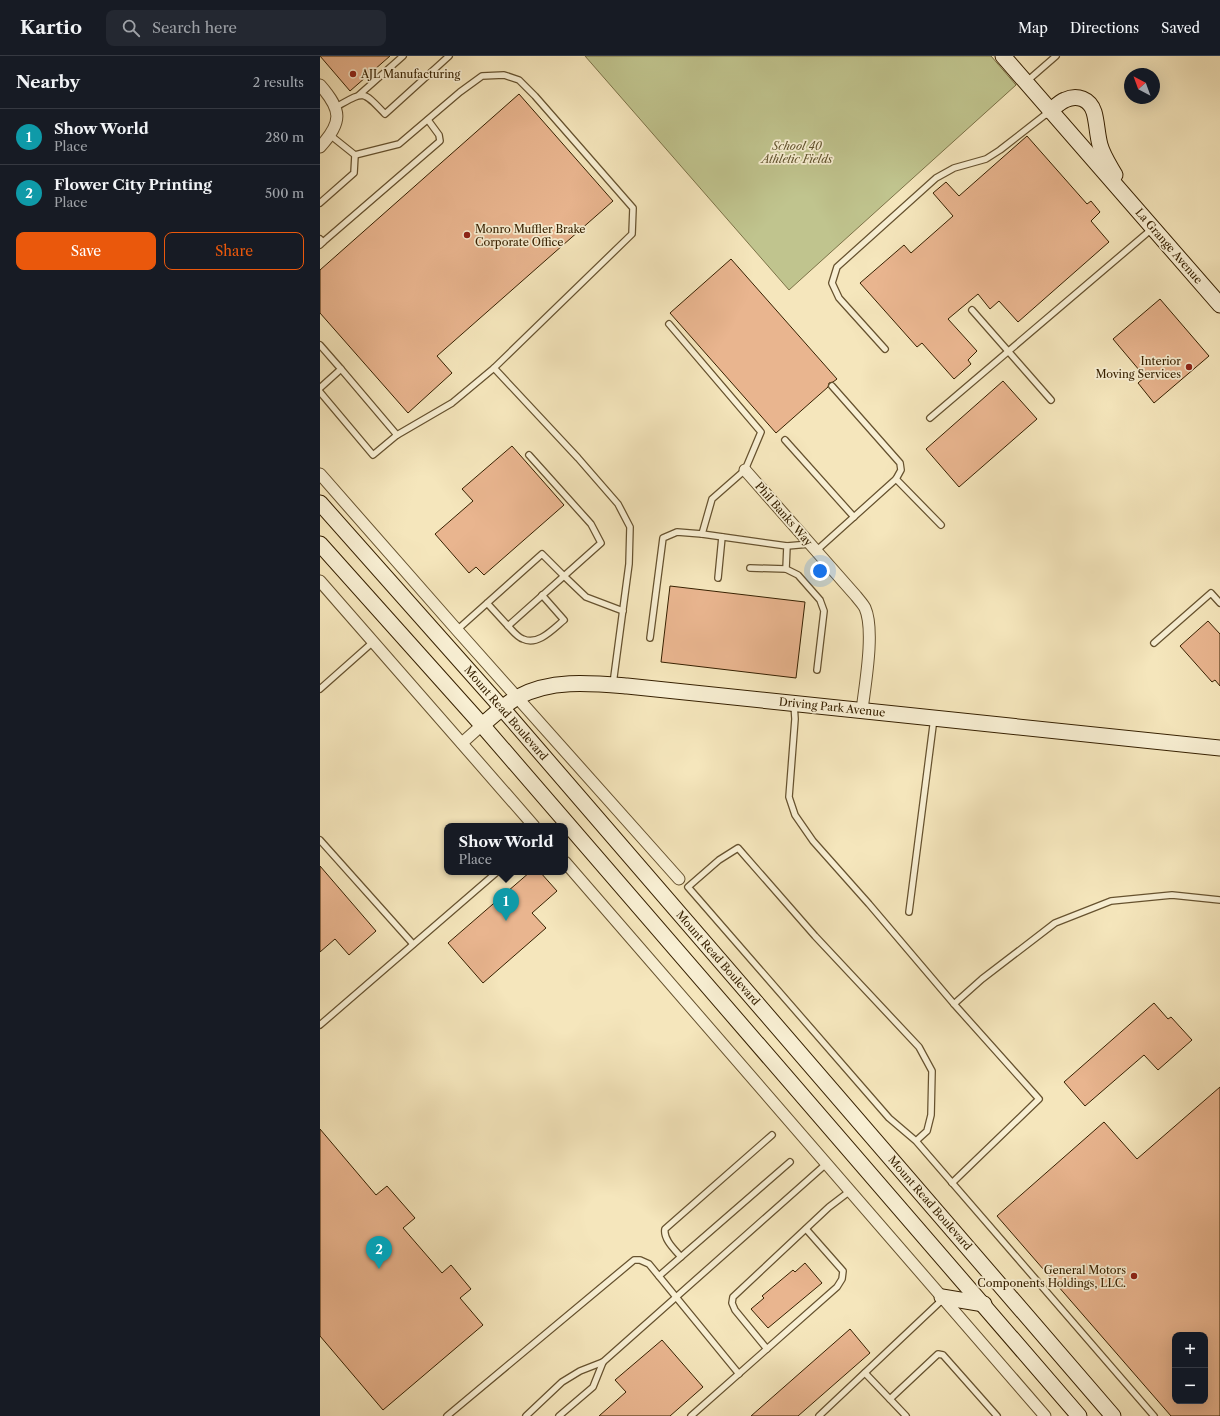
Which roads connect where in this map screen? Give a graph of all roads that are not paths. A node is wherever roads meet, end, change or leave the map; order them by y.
1 (403, 56) edge
2 (450, 56) edge
3 (1003, 56) edge
4 (1056, 56) edge
5 (1025, 82) junction
6 (320, 85) edge
7 (359, 95) junction
8 (336, 107) junction
9 (1050, 110) junction
10 (428, 120) junction
11 (330, 135) junction
12 (320, 147) edge
13 (355, 155) junction
14 (320, 202) edge
15 (1133, 205) junction
16 (1153, 228) junction
17 (321, 242) edge
18 (1220, 305) edge
19 (972, 310) dead end
20 (669, 324) dead end
21 (320, 345) edge
22 (885, 349) dead end
23 (1008, 352) junction
24 (494, 368) junction
25 (341, 370) junction
26 (832, 386) dead end
27 (320, 388) edge
28 (320, 392) edge
29 (1051, 400) dead end
30 (930, 418) dead end
31 (396, 435) junction
32 (785, 440) dead end
33 (529, 455) dead end
34 (745, 470) junction
35 (320, 474) edge
36 (896, 479) junction
37 (320, 503) edge
38 (854, 516) junction
39 (941, 525) dead end
40 (702, 534) junction
41 (722, 537) junction
42 (320, 544) edge
43 (787, 546) junction
44 (814, 548) junction
45 (750, 568) dead end
46 (786, 569) junction
47 (564, 576) junction
48 (718, 578) dead end
49 (320, 581) edge
50 (542, 595) junction
51 (487, 603) junction
52 (1220, 603) edge
53 (623, 611) junction
54 (508, 626) junction
55 (457, 630) junction
56 (650, 638) dead end
57 (373, 642) junction
58 (1154, 644) dead end
59 (817, 670) dead end
60 (613, 685) junction
61 (320, 689) edge
62 (517, 697) junction
63 (793, 703) junction
64 (502, 708) junction
65 (862, 710) junction
66 (934, 718) junction
67 (482, 725) junction
68 (462, 743) junction
69 (1220, 748) edge
70 (531, 823) edge
71 (567, 823) edge
72 (568, 824) edge
73 (320, 840) edge
74 (568, 865) edge
75 (494, 875) edge
76 (679, 879) joint
77 (688, 887) junction
78 (1220, 900) edge
79 (909, 912) dead end
80 (414, 944) junction
81 (954, 1004) junction
82 (320, 1025) edge
83 (772, 1135) dead end
84 (916, 1141) junction
85 (790, 1162) dead end
86 (826, 1164) junction
87 (952, 1183) junction
88 (850, 1191) junction
89 (806, 1229) junction
90 (681, 1257) junction
91 (659, 1276) junction
92 (675, 1297) junction
93 (942, 1298) junction
94 (984, 1304) junction
95 (767, 1349) junction
96 (603, 1362) junction
97 (865, 1373) junction
98 (738, 1374) junction
99 (890, 1399) junction
100 (447, 1416) edge
101 (526, 1416) edge
102 (559, 1416) edge
103 (692, 1416) edge
104 (819, 1416) edge
105 (906, 1416) edge
106 (997, 1416) edge
107 (1045, 1416) edge
108 (1079, 1416) edge
109 (1113, 1416) edge
110 (1154, 1416) edge

1 - 7 lane
2 - 7 lane
3 - 5 main road, La Grange Avenue
4 - 5 lane
5 - 9 main road, La Grange Avenue
6 - 8 street
7 - 8 lane
8 - 11 street
9 - 15 main road, La Grange Avenue
9 - 15 main road, La Grange Avenue
9 - 22 lane
10 - 13 lane
10 - 17 lane
10 - 24 lane
11 - 12 street
11 - 13 lane
13 - 14 lane
15 - 16 main road, La Grange Avenue
16 - 18 main road, La Grange Avenue
16 - 23 lane
19 - 23 lane
20 - 34 lane
21 - 25 lane
23 - 29 lane
23 - 30 lane
24 - 31 lane
24 - 53 lane
25 - 27 lane
25 - 31 lane
26 - 36 lane
28 - 31 lane
32 - 38 lane
33 - 47 lane
34 - 40 lane
34 - 44 street, Phil Banks Way
35 - 55 street, Mount Read Boulevard
36 - 38 lane
36 - 39 lane
37 - 64 main road, Mount Read Boulevard
38 - 44 lane
40 - 41 lane
40 - 56 lane
41 - 43 lane
41 - 48 lane
42 - 67 main road
43 - 44 lane
43 - 46 lane
44 - 65 street, Phil Banks Way
45 - 46 lane
46 - 59 lane
47 - 50 lane
47 - 51 lane
47 - 53 lane
49 - 57 street
50 - 54 lane
50 - 54 lane
51 - 54 lane
51 - 55 lane
52 - 58 lane
53 - 60 lane
55 - 62 street, Mount Read Boulevard
57 - 61 lane
57 - 68 street
60 - 62 main road, Driving Park Avenue
60 - 63 main road, Driving Park Avenue
62 - 64 main road, Driving Park Avenue
62 - 76 street, Mount Read Boulevard
63 - 65 main road, Driving Park Avenue
63 - 81 lane
64 - 67 main road, Driving Park Avenue
64 - 109 main road, Mount Read Boulevard
65 - 66 main road, Driving Park Avenue
66 - 69 main road, Driving Park Avenue
66 - 79 lane
67 - 68 street, Driving Park Avenue
67 - 71 main road
68 - 70 street
72 - 94 main road
73 - 80 lane
74 - 86 street
75 - 80 lane
76 - 77 lane
77 - 84 lane
77 - 84 lane
78 - 81 lane
80 - 82 lane
81 - 87 lane
83 - 90 lane
84 - 87 lane
85 - 90 lane
86 - 88 street
86 - 92 lane
87 - 110 lane
88 - 89 lane
88 - 93 street
89 - 95 lane
89 - 95 lane
90 - 91 lane
91 - 92 lane
91 - 100 lane
92 - 96 lane
92 - 98 lane
93 - 94 main road
93 - 97 lane
93 - 107 street
94 - 108 main road
95 - 98 lane
96 - 101 lane
96 - 102 lane
97 - 99 lane
97 - 104 lane
98 - 103 lane
99 - 105 lane
99 - 106 lane

